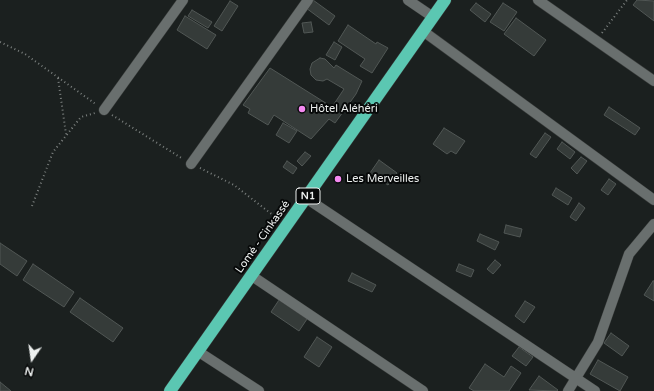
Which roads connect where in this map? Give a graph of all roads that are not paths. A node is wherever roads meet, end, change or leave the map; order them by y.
1 (183, 0) edge
2 (308, 0) edge
3 (408, 0) edge
4 (445, 0) edge
5 (538, 0) edge
6 (433, 17) junction
7 (423, 31) junction
8 (654, 81) edge
9 (104, 110) road end
10 (191, 164) road end
11 (306, 198) junction
12 (654, 200) edge
13 (654, 224) edge
14 (252, 276) junction
15 (199, 352) junction
16 (576, 379) junction
17 (170, 391) edge
18 (259, 391) edge
19 (423, 391) edge
20 (568, 391) edge
21 (595, 391) edge

1 - 9 street
2 - 10 street
3 - 6 street
4 - 6 highway, Lomé - Cinkassé / N1
5 - 8 street
6 - 7 highway, Lomé - Cinkassé / N1
7 - 11 highway, Lomé - Cinkassé / N1
7 - 12 street
11 - 14 highway, Lomé - Cinkassé / N1
11 - 16 street
13 - 16 street
14 - 15 highway, Lomé - Cinkassé / N1
14 - 19 street
15 - 17 highway, Lomé - Cinkassé / N1
15 - 18 street
16 - 20 street
16 - 21 street

